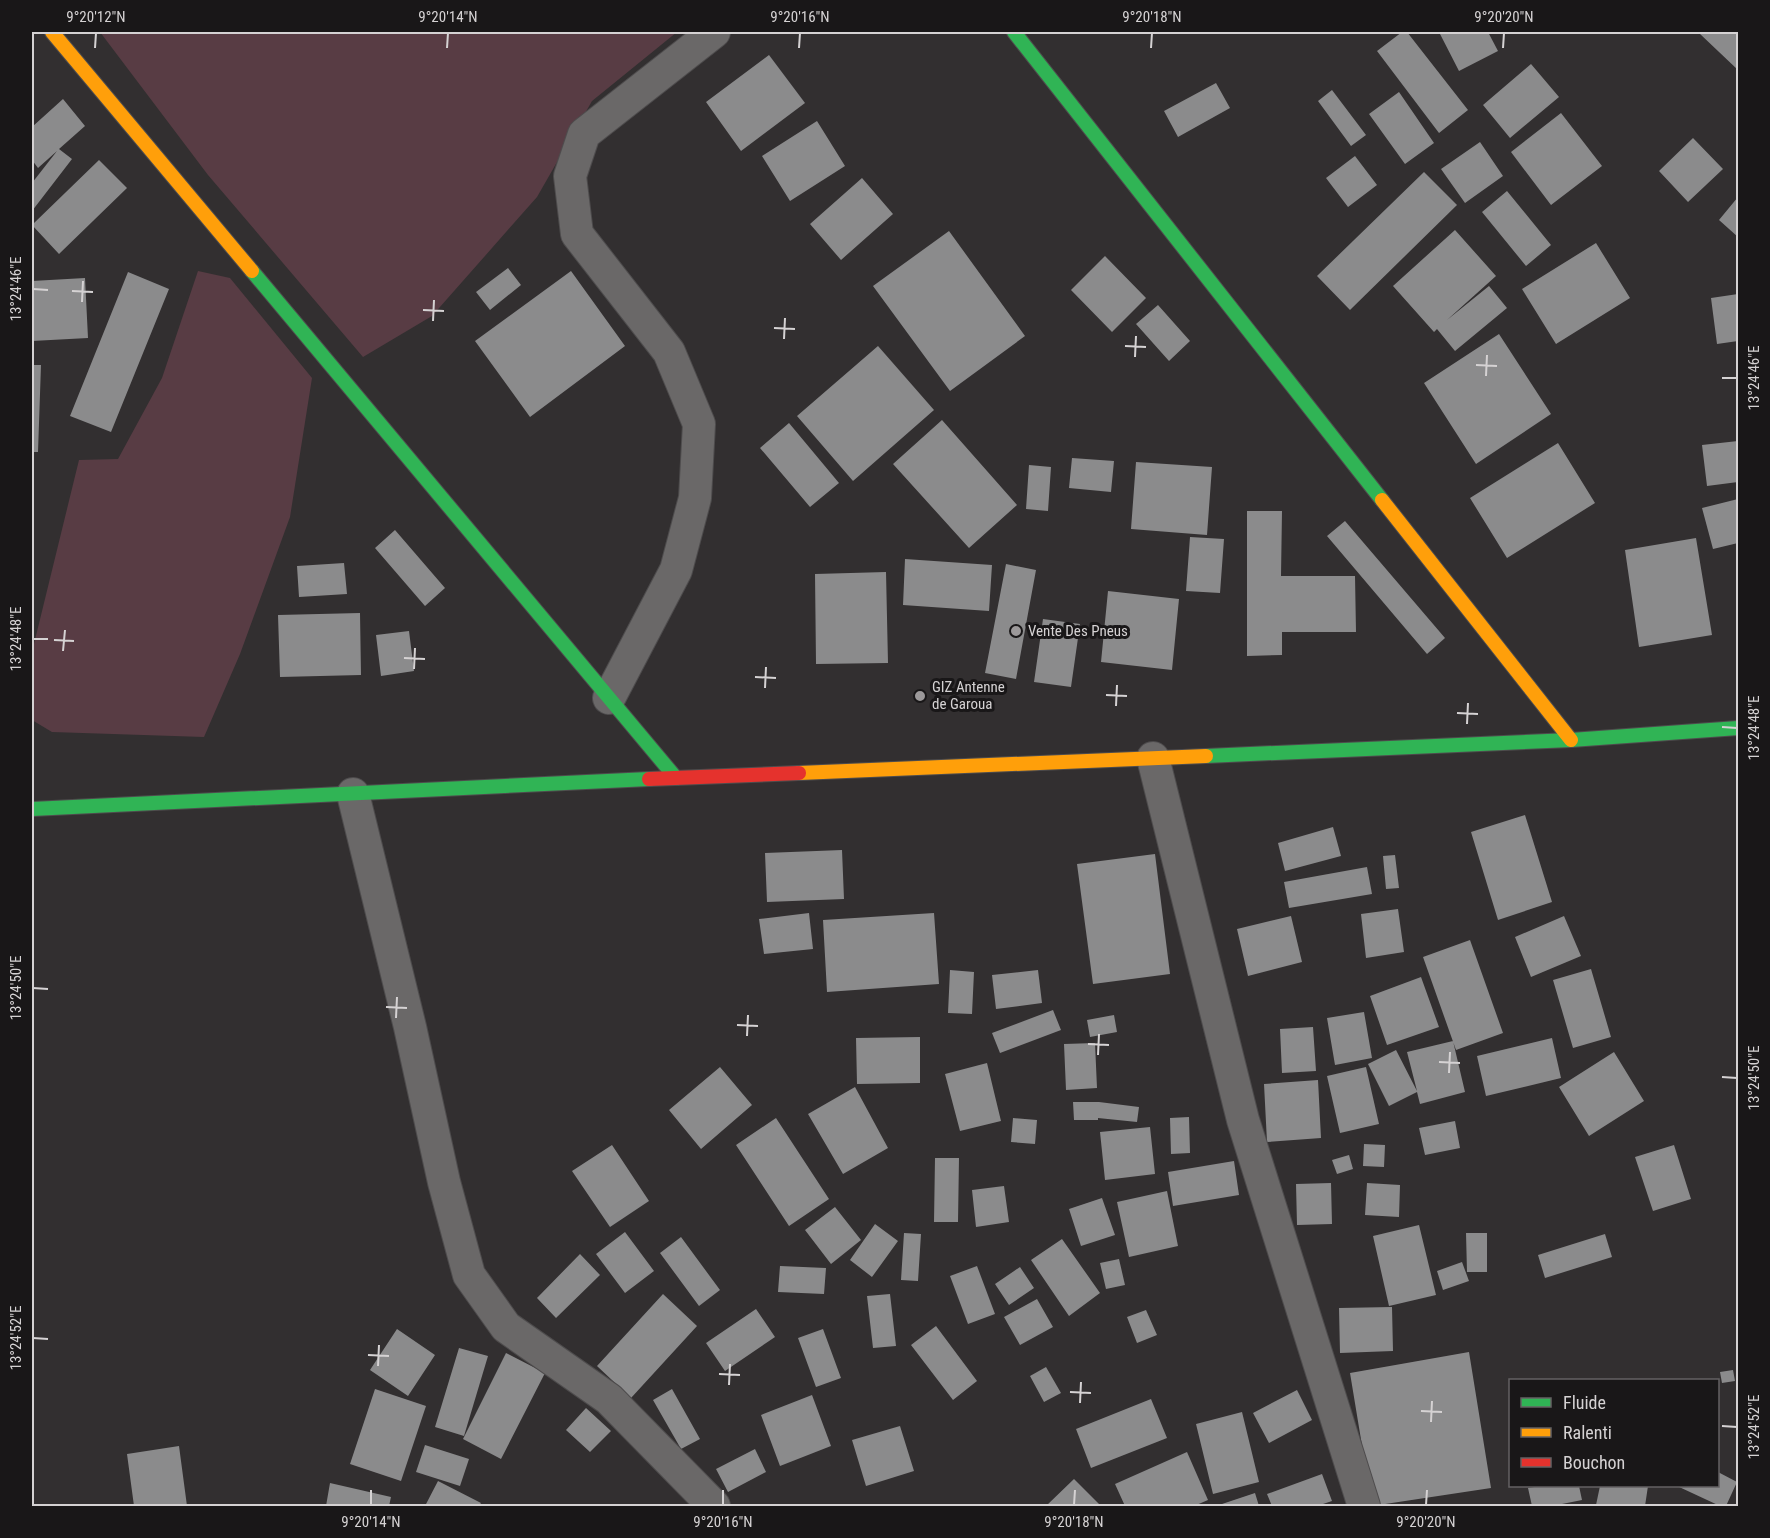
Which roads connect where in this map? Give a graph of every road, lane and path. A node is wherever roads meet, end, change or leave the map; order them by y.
1 (52, 32) edge
2 (714, 32) edge
3 (1014, 32) edge
4 (609, 698) junction
5 (1738, 728) edge
6 (1571, 740) junction
7 (1153, 758) junction
8 (676, 778) junction
9 (353, 794) junction
10 (32, 809) edge
11 (1360, 1505) edge
12 (714, 1506) edge

1 - 4 street
2 - 4 street
3 - 6 street
4 - 8 street
5 - 6 street
6 - 7 street
7 - 8 street
7 - 11 street
8 - 9 street
9 - 10 street
9 - 12 street

